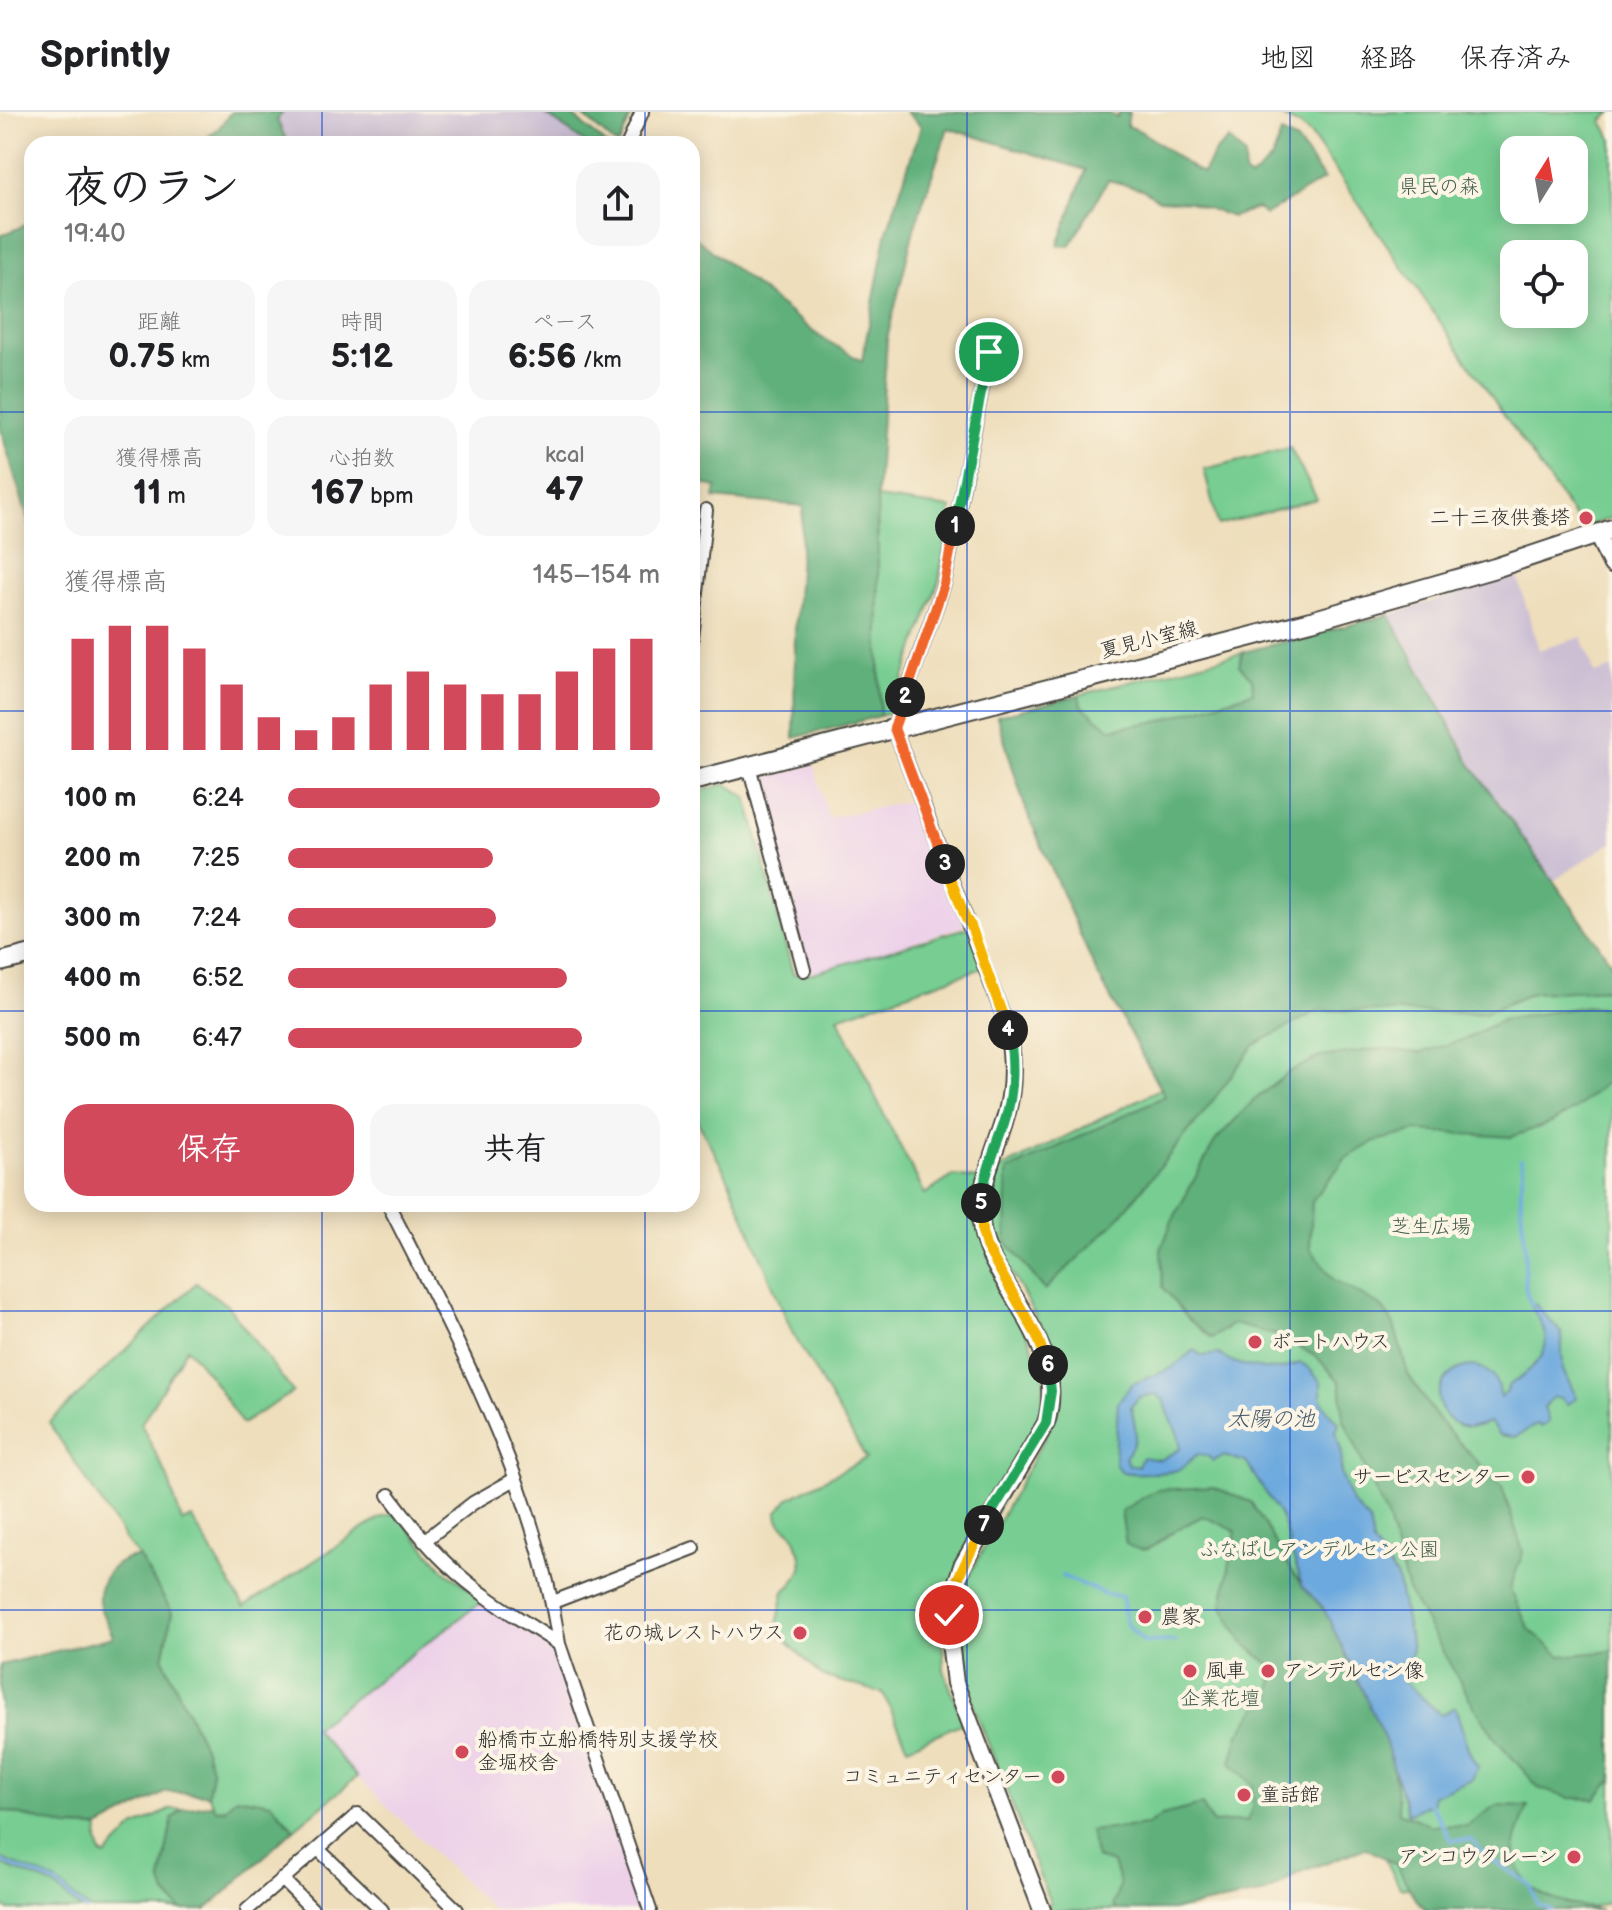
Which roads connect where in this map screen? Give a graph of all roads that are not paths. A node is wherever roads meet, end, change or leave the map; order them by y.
1 (642, 112) edge
2 (632, 136) edge
3 (989, 352) dead end
4 (706, 510) dead end
5 (1605, 532) edge
6 (700, 565) edge
7 (1612, 565) edge
8 (894, 728) junction
9 (749, 766) junction
10 (700, 779) edge
11 (24, 960) edge
12 (0, 962) edge
13 (804, 970) dead end
14 (1007, 1026) joint
15 (392, 1212) edge
16 (515, 1479) junction
17 (389, 1495) dead end
18 (424, 1541) junction
19 (694, 1548) dead end
20 (553, 1602) junction
21 (559, 1644) junction
22 (318, 1849) junction
23 (282, 1879) junction
24 (247, 1910) edge
25 (313, 1910) edge
26 (382, 1910) edge
27 (457, 1910) edge
28 (650, 1910) edge
29 (1042, 1910) edge

1 - 2 street
3 - 8 street
4 - 6 street
5 - 7 street
5 - 8 main road, 夏見小室線
8 - 9 main road, 夏見小室線
8 - 14 street
9 - 10 main road, 夏見小室線
9 - 13 street
11 - 12 main road
14 - 29 street
15 - 16 street
16 - 18 street
16 - 20 street
17 - 18 street
18 - 21 street
19 - 20 street
20 - 21 street
21 - 28 street
22 - 23 street
22 - 26 street
22 - 27 street
23 - 24 street
23 - 25 street

